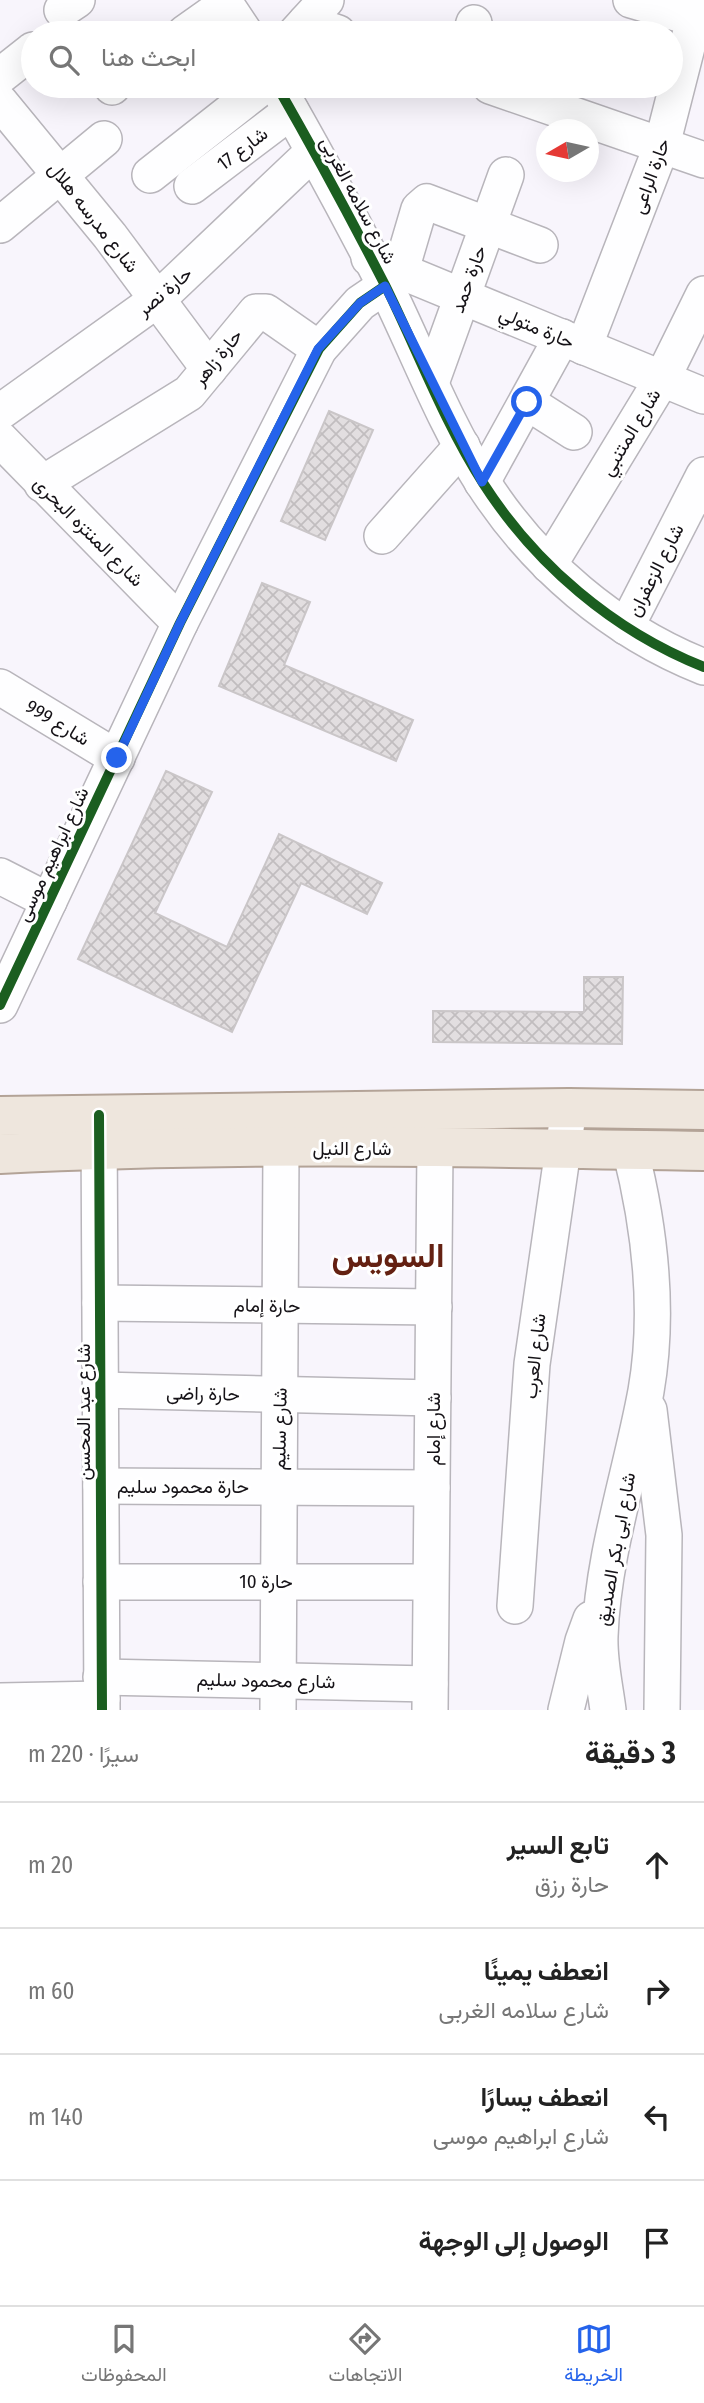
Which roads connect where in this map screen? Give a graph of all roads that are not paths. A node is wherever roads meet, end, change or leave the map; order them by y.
1 (631, 0) edge
2 (224, 2) edge
3 (698, 9) edge
4 (200, 21) edge
5 (237, 21) edge
6 (21, 59) edge
7 (683, 66) edge
8 (0, 76) edge
9 (248, 98) edge
10 (284, 98) edge
11 (527, 98) edge
12 (674, 98) edge
13 (0, 102) edge
14 (561, 109) edge
15 (104, 139) dead end
16 (662, 145) junction
17 (313, 152) junction
18 (704, 160) edge
19 (61, 175) junction
20 (150, 175) dead end
21 (506, 175) dead end
22 (192, 186) dead end
23 (488, 224) junction
24 (0, 225) edge
25 (540, 245) dead end
26 (385, 271) junction
27 (704, 294) edge
28 (463, 295) junction
29 (158, 299) junction
30 (573, 342) junction
31 (318, 349) junction
32 (209, 369) junction
33 (662, 379) junction
34 (431, 383) junction
35 (704, 396) edge
36 (527, 402) junction
37 (0, 412) edge
38 (574, 432) dead end
39 (0, 439) edge
40 (462, 446) junction
41 (704, 475) edge
42 (482, 482) junction
43 (42, 484) junction
44 (382, 536) dead end
45 (549, 565) junction
46 (180, 623) junction
47 (626, 627) junction
48 (704, 667) edge
49 (0, 687) edge
50 (117, 758) junction
51 (0, 876) edge
52 (49, 901) junction
53 (1, 1002) edge
54 (569, 1108) junction
55 (704, 1110) edge
56 (0, 1116) edge
57 (99, 1132) junction
58 (281, 1147) junction
59 (435, 1147) junction
60 (562, 1147) junction
61 (630, 1150) junction
62 (704, 1151) edge
63 (0, 1154) edge
64 (100, 1303) junction
65 (280, 1305) junction
66 (434, 1307) junction
67 (646, 1390) junction
68 (100, 1391) junction
69 (280, 1394) junction
70 (433, 1398) junction
71 (101, 1486) junction
72 (279, 1486) junction
73 (432, 1488) junction
74 (278, 1581) junction
75 (430, 1581) junction
76 (101, 1582) junction
77 (603, 1600) junction
78 (515, 1606) dead end
79 (102, 1695) edge
80 (278, 1695) edge
81 (430, 1697) edge
82 (0, 1701) edge
83 (566, 1710) edge
84 (608, 1710) edge
85 (662, 1710) edge

1 - 3 street
2 - 4 street
2 - 5 street
3 - 7 street, حارة الراعى
6 - 8 street
9 - 20 street
10 - 17 street, شارع سلامه الغربى
10 - 22 street, شارع 17
11 - 14 street
12 - 16 street, حارة الراعى
13 - 19 street, شارع مدرسه هلال
14 - 16 street
15 - 19 street
16 - 18 street
16 - 30 street, حارة الراعى
17 - 26 street, شارع سلامه الغربى
17 - 29 street, حارة نصر
19 - 24 street
19 - 29 street, شارع مدرسه هلال
21 - 23 street, حارة حمد
23 - 25 street
23 - 26 street
23 - 28 street, حارة حمد
26 - 28 street, حارة متولي
26 - 31 street, شارع ابراهيم موسى
26 - 34 street, شارع سلامه الغربى
27 - 33 street, شارع المتنبي
28 - 30 street, حارة متولي
28 - 34 street, حارة حمد
29 - 32 street, شارع مدرسه هلال
29 - 37 street, حارة نصر
30 - 33 street, حارة متولي
30 - 36 street, حارة الراعى
31 - 32 street, حارة زاهر
31 - 46 street, شارع ابراهيم موسى
32 - 43 street, حارة زاهر
33 - 35 street, حارة متولي
33 - 45 street, شارع المتنبي
34 - 40 street, شارع سلامه الغربى
36 - 38 street
36 - 42 street, حارة الراعى
39 - 43 street, شارع المنتزه البحرى
40 - 42 street, شارع سلامه الغربى
40 - 44 street
41 - 47 street, شارع الزعفران
42 - 45 street, شارع سلامه الغربى
43 - 46 street, شارع المنتزه البحرى
45 - 47 street, شارع سلامه الغربى
46 - 50 street, شارع ابراهيم موسى
47 - 48 street, شارع سلامه الغربى
49 - 50 street, شارع 999
50 - 52 street, شارع ابراهيم موسى
51 - 52 street
52 - 53 street, شارع ابراهيم موسى
54 - 55 main road, شارع النيل
54 - 57 main road, شارع النيل
54 - 60 street, شارع العرب
56 - 57 main road, شارع النيل
57 - 58 main road, شارع النيل
57 - 63 main road, شارع النيل
57 - 64 street, شارع عبد المحسن
58 - 59 main road, شارع النيل
58 - 65 street, شارع سليم
59 - 60 main road, شارع النيل
59 - 66 street, شارع إمام
60 - 61 main road, شارع النيل
60 - 78 street, شارع العرب
61 - 62 main road, شارع النيل
61 - 67 street, شارع ابى بكر الصديق
64 - 65 street, حارة إمام
64 - 68 street, شارع عبد المحسن
65 - 66 street, حارة إمام
65 - 69 street, شارع سليم
66 - 70 street, شارع إمام
67 - 77 street, شارع ابى بكر الصديق
67 - 85 street, شارع ابى بكر الصديق
68 - 69 street, حارة راضى
68 - 71 street, شارع عبد المحسن
69 - 70 street, حارة راضى
69 - 72 street, شارع سليم
70 - 73 street, شارع إمام
71 - 72 street, حارة محمود سليم
71 - 76 street, شارع عبد المحسن
72 - 73 street, حارة محمود سليم
72 - 74 street, شارع سليم
73 - 75 street, شارع إمام
74 - 75 street, حارة 10
74 - 76 street, حارة 10
74 - 80 street, شارع سليم
75 - 81 street, شارع إمام
76 - 79 street, شارع عبد المحسن
77 - 83 street
77 - 84 street, شارع ابى بكر الصديق
79 - 80 street, شارع محمود سليم
79 - 82 street, شارع محمود سليم
80 - 81 street, شارع محمود سليم

